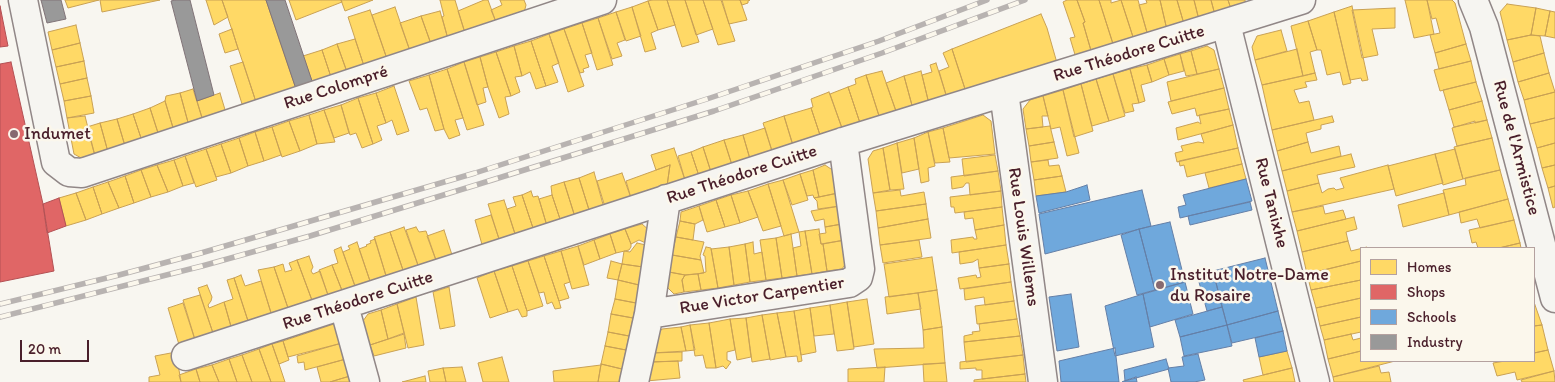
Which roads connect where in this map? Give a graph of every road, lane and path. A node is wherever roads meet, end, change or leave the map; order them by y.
1 (23, 0) edge
2 (602, 0) edge
3 (1301, 0) edge
4 (1473, 0) edge
5 (543, 9) edge
6 (1226, 24) junction
7 (1004, 92) junction
8 (843, 142) junction
9 (666, 199) junction
10 (1555, 298) edge
11 (344, 306) junction
12 (649, 314) junction
13 (186, 356) dead end
14 (364, 382) edge
15 (634, 382) edge
16 (1043, 382) edge
17 (1316, 382) edge

1 - 5 street, Rue Colompré
2 - 5 street, Rue Colompré
3 - 6 street, Rue Théodore Cuitte
4 - 10 street, Rue de l'Armistice
6 - 7 street, Rue Théodore Cuitte
6 - 17 street, Rue Tanixhe
7 - 8 street, Rue Théodore Cuitte
7 - 16 street, Rue Louis Willems
8 - 9 street, Rue Théodore Cuitte
8 - 12 street, Rue Victor Carpentier
9 - 11 street, Rue Théodore Cuitte
9 - 12 street
11 - 13 street, Rue Théodore Cuitte
11 - 14 street
12 - 15 street

